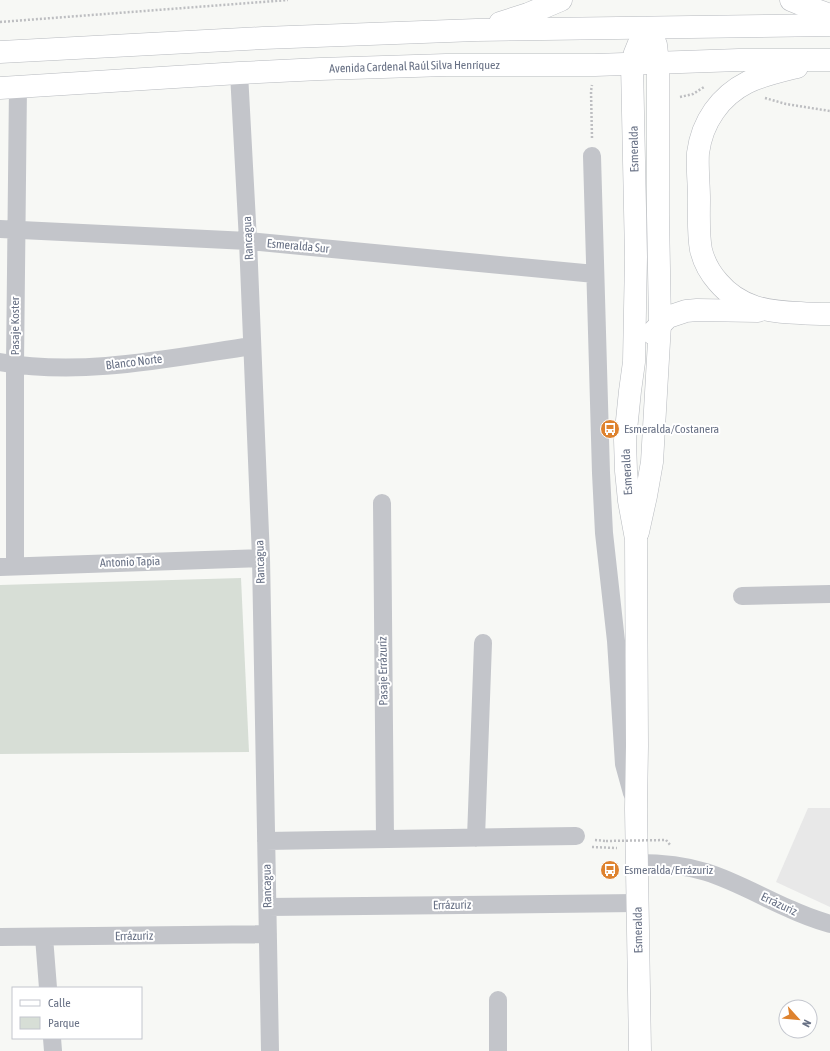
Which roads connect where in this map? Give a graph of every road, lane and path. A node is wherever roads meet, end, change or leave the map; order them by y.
1 (288, 0) edge
2 (561, 0) edge
3 (791, 0) edge
4 (830, 15) edge
5 (0, 22) edge
6 (830, 25) edge
7 (649, 28) junction
8 (476, 30) junction
9 (0, 52) edge
10 (830, 61) edge
11 (658, 63) junction
12 (632, 64) junction
13 (595, 65) junction
14 (239, 73) junction
15 (9, 87) edge
16 (592, 156) joint
17 (8, 229) edge
18 (248, 241) junction
19 (595, 274) junction
20 (767, 311) junction
21 (830, 314) edge
22 (660, 324) junction
23 (252, 346) junction
24 (634, 362) junction
25 (7, 363) edge
26 (382, 503) dead end
27 (636, 539) junction
28 (261, 558) junction
29 (8, 566) edge
30 (830, 594) edge
31 (742, 596) dead end
32 (483, 643) dead end
33 (636, 809) junction
34 (476, 838) junction
35 (385, 840) junction
36 (666, 840) dead end
37 (266, 841) junction
38 (585, 841) junction
39 (612, 848) dead end
40 (637, 863) junction
41 (637, 903) junction
42 (268, 908) junction
43 (830, 924) edge
44 (268, 934) junction
45 (0, 937) edge
46 (44, 937) junction
47 (48, 987) edge
48 (498, 1000) dead end
49 (52, 1039) edge
50 (53, 1051) edge
51 (270, 1051) edge
52 (498, 1051) edge
53 (640, 1051) edge

1 - 5 path
2 - 8 main road
3 - 4 main road
6 - 7 main road
7 - 8 main road
7 - 11 main road
7 - 12 main road, Esmeralda
8 - 9 main road
10 - 11 main road, Avenida Cardenal Raúl Silva Henríquez
10 - 20 main road
11 - 12 main road, Avenida Cardenal Raúl Silva Henríquez
11 - 22 main road
12 - 13 main road, Avenida Cardenal Raúl Silva Henríquez
12 - 24 main road, Esmeralda
13 - 14 main road, Avenida Cardenal Raúl Silva Henríquez
13 - 16 path
14 - 15 main road, Avenida Cardenal Raúl Silva Henríquez
14 - 18 street, Rancagua
15 - 17 street, Pasaje Koster
16 - 19 street, Esmeralda
17 - 18 street, Esmeralda Sur
17 - 25 street, Pasaje Koster
18 - 19 street, Esmeralda Sur
18 - 23 street, Rancagua
19 - 33 street, Esmeralda
20 - 21 main road
20 - 22 main road
22 - 24 main road
22 - 27 main road
23 - 25 street, Blanco Norte
23 - 28 street, Rancagua
24 - 27 main road, Esmeralda
25 - 29 street, Pasaje Koster
26 - 35 street, Pasaje Errázuriz
27 - 33 main road, Esmeralda
28 - 29 street, Antonio Tapia
28 - 37 street, Rancagua
30 - 31 street
32 - 34 street
33 - 40 main road, Esmeralda
34 - 35 street
34 - 38 street
35 - 37 street
36 - 38 path, bridge
37 - 42 street, Rancagua
38 - 39 path
40 - 41 main road, Esmeralda
40 - 43 street, Errázuriz
41 - 42 street, Errázuriz
41 - 53 main road, Esmeralda
42 - 44 street, Rancagua
44 - 46 street, Errázuriz
44 - 51 street, Rancagua
45 - 46 street, Errázuriz
46 - 47 street
48 - 52 street
49 - 50 street

